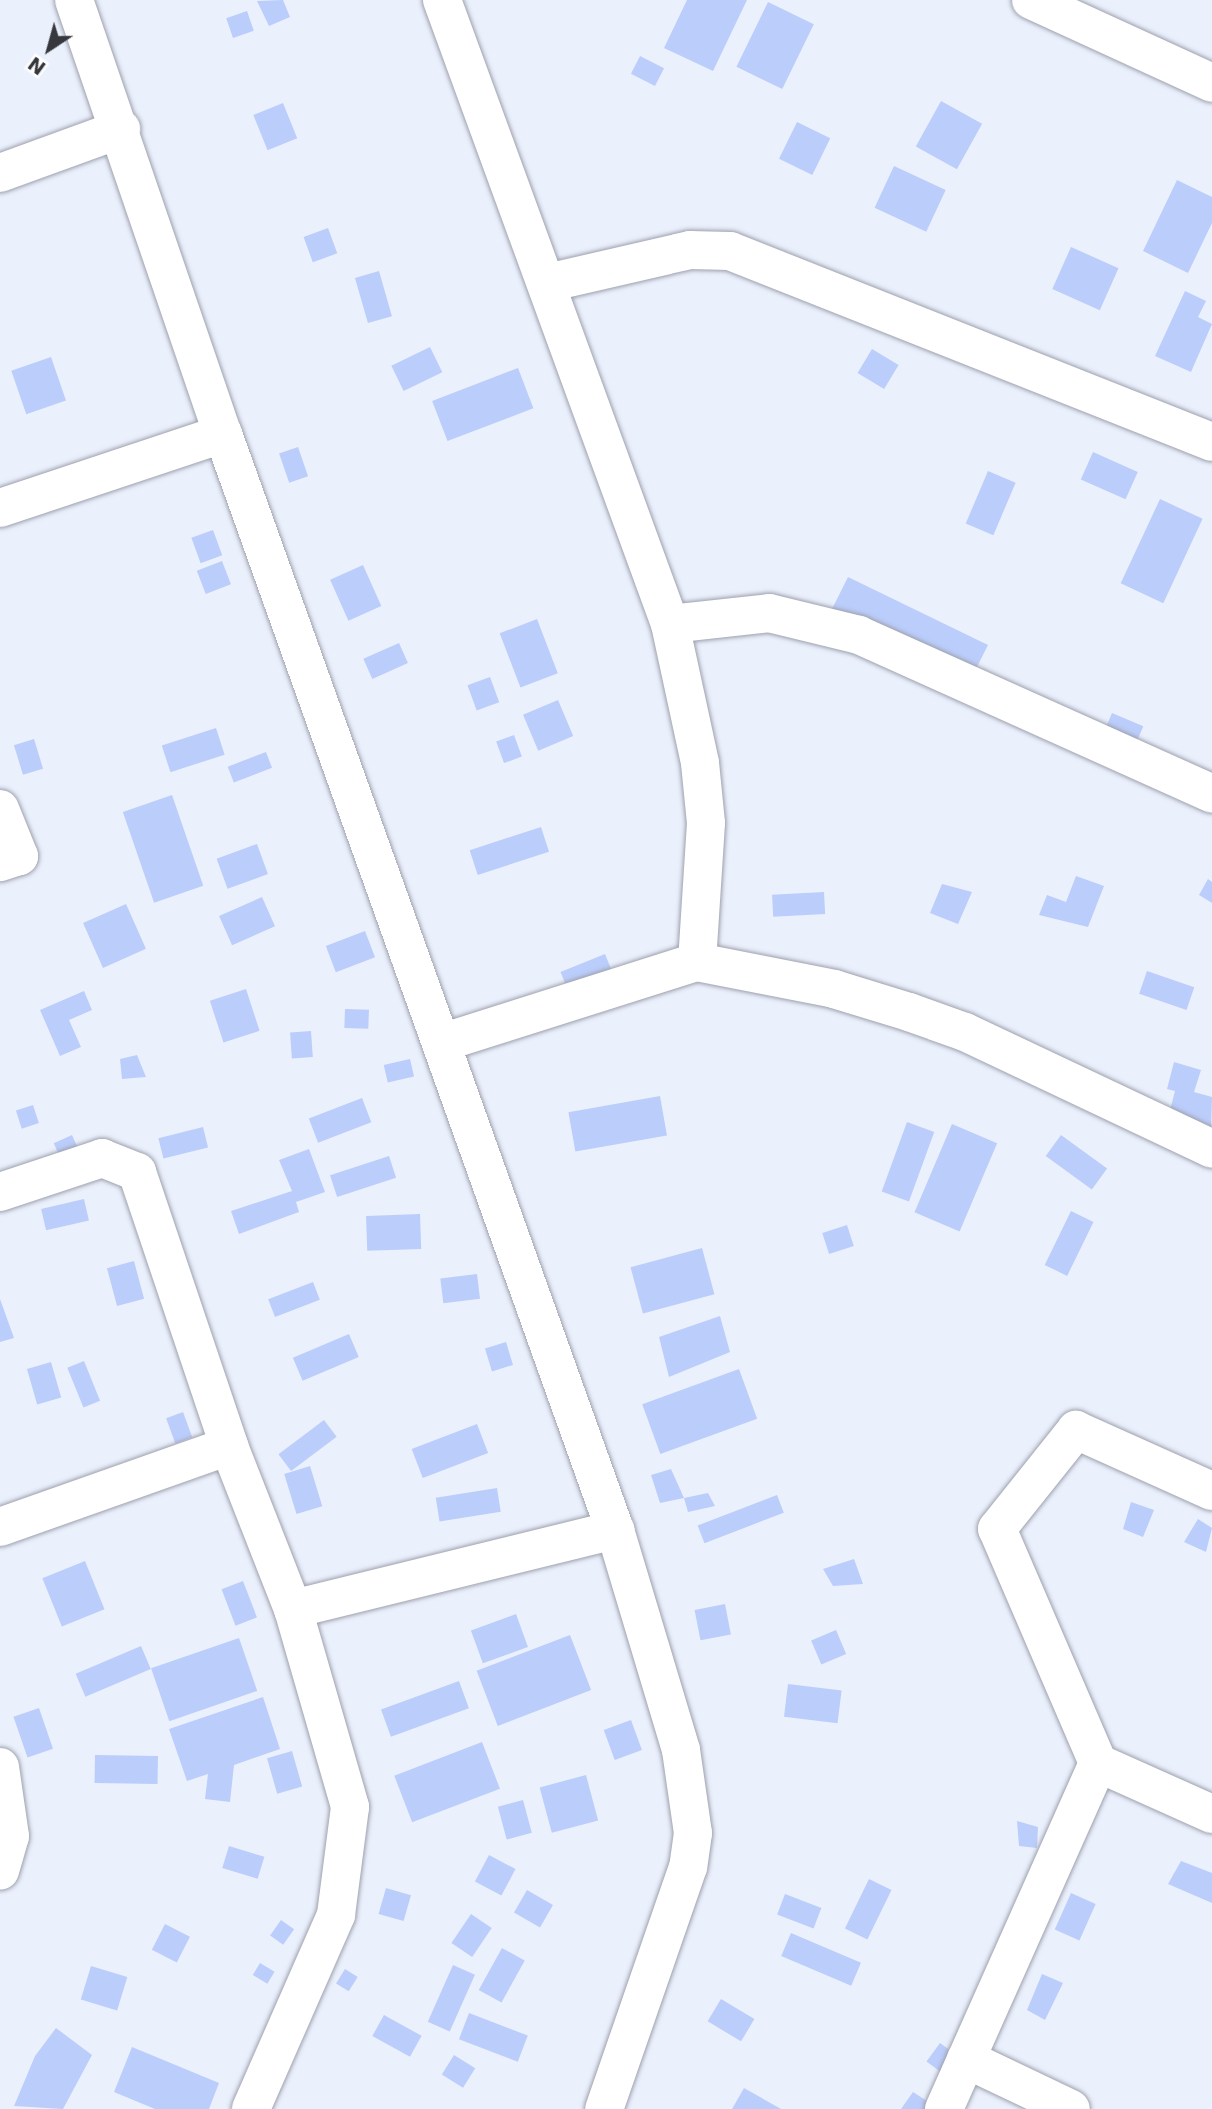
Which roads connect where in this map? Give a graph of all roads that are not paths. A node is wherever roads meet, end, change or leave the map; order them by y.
1 (74, 0) edge
2 (442, 0) edge
3 (1031, 0) edge
4 (1212, 83) edge
5 (121, 129) junction
6 (0, 173) edge
7 (547, 283) junction
8 (223, 434) junction
9 (1212, 442) edge
10 (0, 508) edge
11 (670, 624) junction
12 (1212, 794) edge
13 (0, 809) edge
14 (0, 862) edge
15 (697, 962) junction
16 (441, 1043) junction
17 (1212, 1149) edge
18 (0, 1192) edge
19 (229, 1447) junction
20 (1212, 1491) edge
21 (0, 1527) edge
22 (615, 1530) junction
23 (293, 1609) junction
24 (1098, 1763) junction
25 (0, 1767) edge
26 (1212, 1814) edge
27 (0, 1871) edge
28 (966, 2059) junction
29 (251, 2109) edge
30 (604, 2109) edge
31 (944, 2109) edge
32 (1072, 2109) edge

1 - 5 street
2 - 7 street
3 - 4 street
5 - 6 street
5 - 8 street
7 - 9 street
7 - 11 street
8 - 10 street
8 - 16 street
11 - 12 street
11 - 15 street
13 - 14 street
15 - 16 street
15 - 17 street
16 - 22 street
18 - 19 street
19 - 21 street
19 - 23 street
20 - 24 street
22 - 23 street
22 - 30 street
23 - 29 street
24 - 26 street
24 - 28 street
25 - 27 street
28 - 31 street
28 - 32 street

